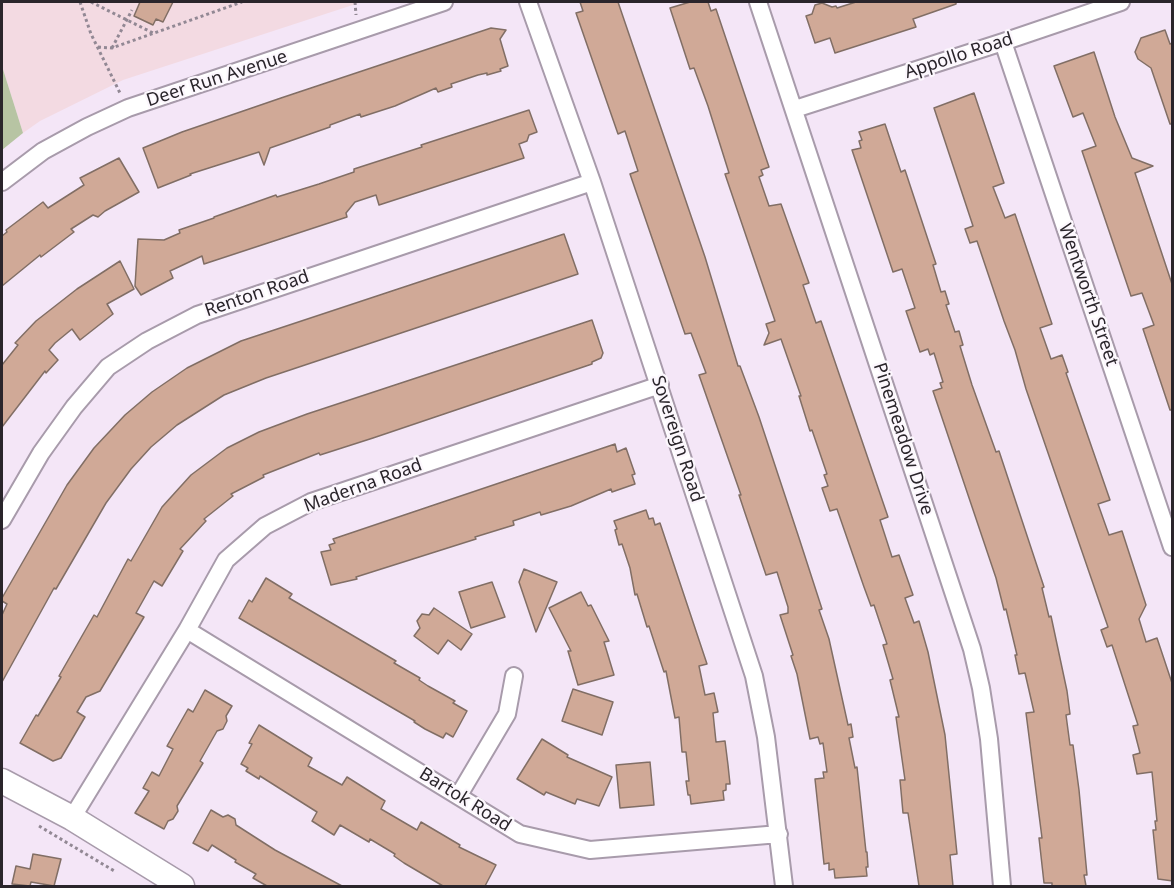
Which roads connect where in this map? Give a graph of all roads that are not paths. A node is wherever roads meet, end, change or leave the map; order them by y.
1 (444, 2) edge
2 (528, 2) edge
3 (758, 2) edge
4 (1122, 2) edge
5 (1003, 42) junction
6 (795, 109) junction
7 (2, 182) edge
8 (592, 182) junction
9 (660, 385) junction
10 (2, 520) edge
11 (1173, 547) edge
12 (187, 630) junction
13 (514, 676) dead end
14 (2, 781) edge
15 (459, 795) junction
16 (72, 818) junction
17 (779, 834) junction
18 (182, 886) edge
19 (784, 886) edge
20 (1002, 886) edge

1 - 7 street, Deer Run Avenue
2 - 8 street, Sovereign Road
3 - 6 street, Pinemeadow Drive
4 - 5 street, Appollo Road
5 - 6 street, Appollo Road
5 - 11 street, Wentworth Street
6 - 20 street, Pinemeadow Drive
8 - 9 street, Sovereign Road
8 - 10 street, Renton Road
9 - 12 street, Maderna Road
9 - 17 street, Sovereign Road
12 - 15 street, Bartok Road
12 - 16 street, Maderna Road
13 - 15 street
14 - 16 street
15 - 17 street, Bartok Road
16 - 18 street
17 - 19 street, Sovereign Road

